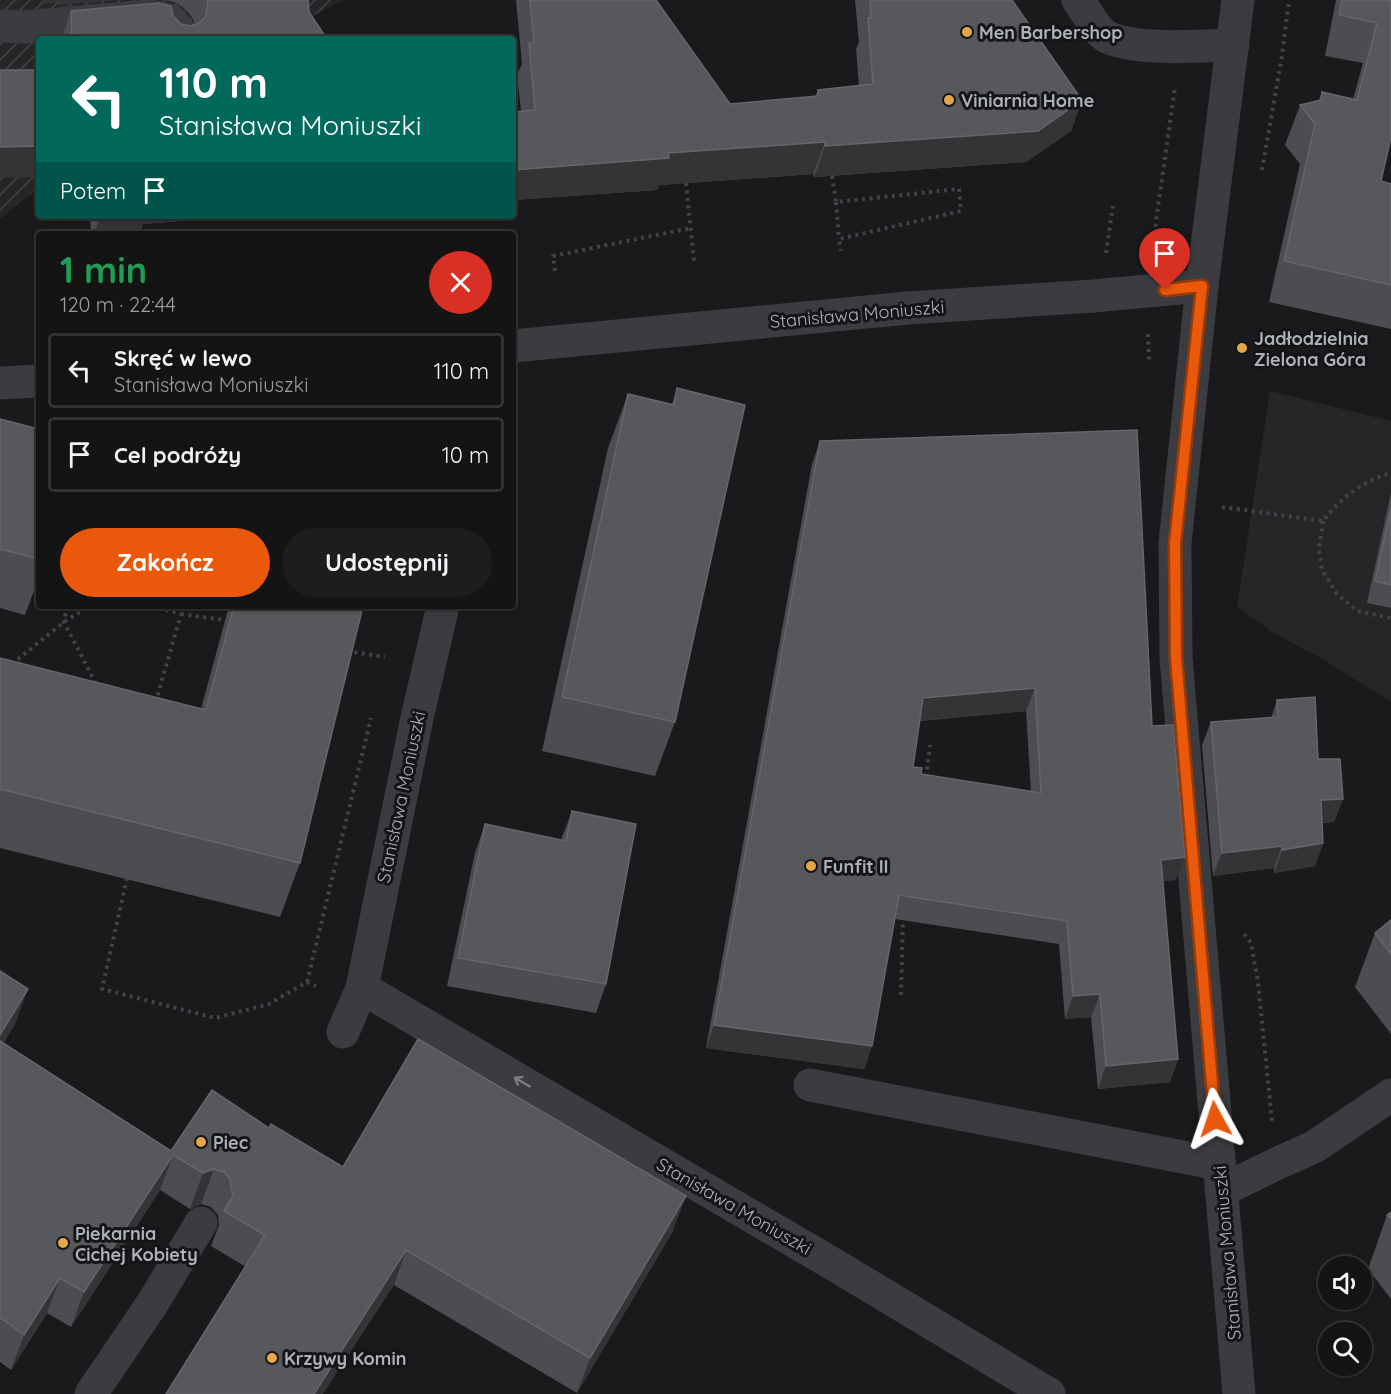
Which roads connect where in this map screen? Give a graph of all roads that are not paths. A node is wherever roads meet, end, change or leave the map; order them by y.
1 (1078, 0) edge
2 (1238, 0) edge
3 (0, 26) edge
4 (178, 36) edge
5 (1233, 45) junction
6 (1202, 286) junction
7 (516, 346) edge
8 (36, 381) edge
9 (0, 383) edge
10 (442, 609) edge
11 (362, 988) junction
12 (343, 1032) dead end
13 (810, 1085) dead end
14 (1391, 1095) edge
15 (1220, 1176) junction
16 (201, 1223) dead end
17 (91, 1394) edge
18 (1049, 1394) edge
19 (1239, 1394) edge

1 - 5 street
2 - 5 street, Stanisława Moniuszki
3 - 4 street
5 - 6 street, Stanisława Moniuszki
6 - 7 street, Stanisława Moniuszki
6 - 15 street, Stanisława Moniuszki
8 - 9 street
10 - 11 street, Stanisława Moniuszki
11 - 12 street, Stanisława Moniuszki
18 -> 11 street, Stanisława Moniuszki
13 - 15 street
14 - 15 street
15 - 19 street, Stanisława Moniuszki
16 - 17 street

